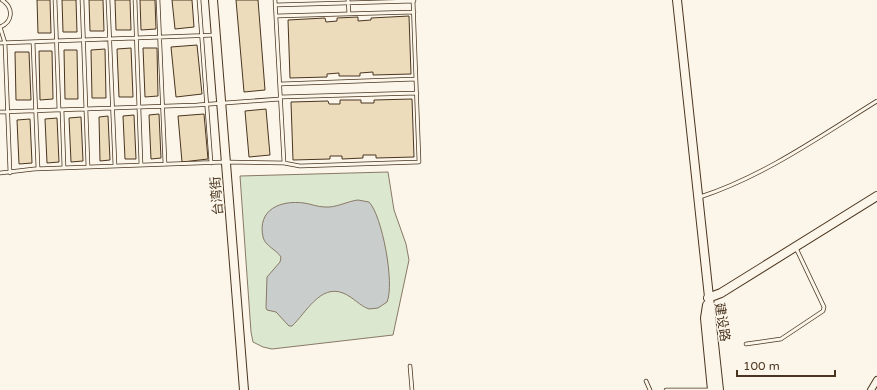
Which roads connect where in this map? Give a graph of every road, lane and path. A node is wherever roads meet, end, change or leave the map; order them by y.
1 (2, 0) edge
2 (55, 0) edge
3 (82, 0) edge
4 (108, 0) edge
5 (135, 0) edge
6 (158, 0) edge
7 (199, 0) edge
8 (213, 0) edge
9 (275, 0) edge
10 (677, 0) edge
11 (414, 1) edge
12 (348, 2) edge
13 (275, 6) junction
14 (414, 12) junction
15 (349, 14) junction
16 (276, 16) junction
17 (0, 27) edge
18 (216, 35) junction
19 (202, 36) junction
20 (160, 37) junction
21 (136, 38) junction
22 (109, 39) junction
23 (84, 40) junction
24 (57, 41) junction
25 (33, 42) junction
26 (0, 43) edge
27 (5, 43) junction
28 (416, 79) junction
29 (280, 84) junction
30 (417, 93) junction
31 (280, 98) junction
32 (877, 101) edge
33 (221, 103) junction
34 (207, 104) junction
35 (162, 106) junction
36 (139, 107) junction
37 (112, 108) junction
38 (86, 109) junction
39 (60, 110) junction
40 (36, 111) junction
41 (0, 112) edge
42 (8, 112) junction
43 (225, 162) junction
44 (211, 163) junction
45 (284, 163) junction
46 (165, 164) junction
47 (141, 165) junction
48 (115, 166) junction
49 (88, 167) junction
50 (64, 168) junction
51 (38, 169) junction
52 (10, 172) junction
53 (0, 173) edge
54 (877, 196) edge
55 (697, 198) junction
56 (796, 247) junction
57 (708, 298) junction
58 (746, 344) dead end
59 (410, 366) dead end
60 (877, 380) edge
61 (646, 381) dead end
62 (244, 390) edge
63 (412, 390) edge
64 (650, 390) edge
65 (666, 390) edge
66 (712, 390) edge
67 (719, 390) edge
68 (871, 390) edge

1 - 17 lane
2 - 24 lane
3 - 23 lane
4 - 22 lane
5 - 21 lane
6 - 20 lane
7 - 19 lane
8 - 18 street, 台湾街
9 - 13 lane
10 - 55 street
11 - 12 lane
11 - 14 lane
12 - 13 lane
12 - 15 lane
13 - 16 lane
14 - 15 lane
14 - 28 lane
15 - 16 lane
16 - 29 lane
17 - 27 lane
18 - 19 lane
18 - 33 street, 台湾街
19 - 20 lane
19 - 34 lane
20 - 21 lane
20 - 35 lane
21 - 22 lane
21 - 36 lane
22 - 23 lane
22 - 37 lane
23 - 24 lane
23 - 38 lane
24 - 25 lane
24 - 39 lane
25 - 27 lane
25 - 40 lane
26 - 27 lane
27 - 42 lane
28 - 29 lane
28 - 30 lane
29 - 31 lane
30 - 31 lane
30 - 45 lane
31 - 33 lane
31 - 45 lane
32 - 55 lane
33 - 34 lane
33 - 43 street, 台湾街
34 - 35 lane
34 - 44 lane
35 - 36 lane
35 - 46 lane
36 - 37 lane
36 - 47 lane
37 - 38 lane
37 - 48 lane
38 - 39 lane
38 - 49 lane
39 - 40 lane
39 - 50 lane
40 - 42 lane
40 - 51 lane
41 - 42 lane
42 - 52 lane
43 - 44 lane
43 - 45 lane
43 - 62 street, 台湾街
44 - 46 lane
46 - 47 lane
47 - 48 lane
48 - 49 lane
49 - 50 lane
50 - 51 lane
51 - 52 lane
52 - 53 lane
54 - 56 street
55 - 57 street
56 - 57 street
56 - 58 lane
57 - 66 street, 建设路
57 - 67 street, 建设路
59 - 63 lane
60 - 68 street
61 - 64 lane
65 - 66 lane

